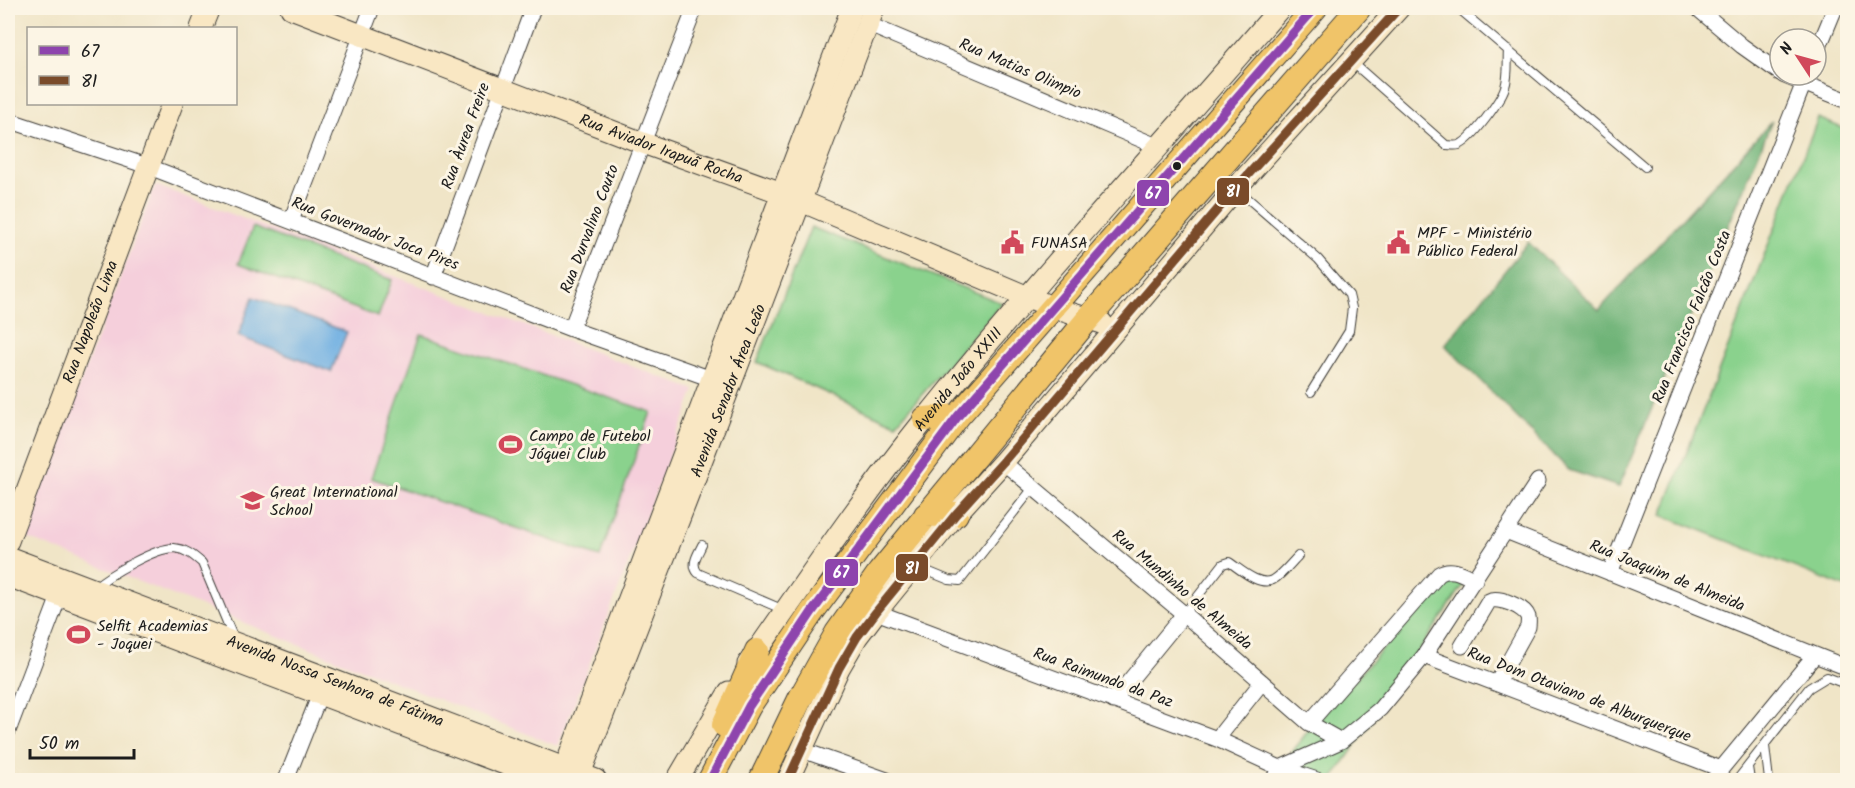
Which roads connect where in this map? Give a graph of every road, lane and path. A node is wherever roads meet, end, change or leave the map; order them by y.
1 (209, 8) edge
2 (291, 8) edge
3 (372, 8) edge
4 (533, 8) edge
5 (695, 8) edge
6 (852, 8) edge
7 (1280, 8) edge
8 (1315, 8) edge
9 (1359, 8) edge
10 (1399, 8) edge
11 (1458, 8) edge
12 (1697, 8) edge
13 (1835, 8) edge
14 (871, 16) edge
15 (201, 27) edge
16 (1827, 27) edge
17 (361, 35) junction
18 (1508, 50) junction
19 (1351, 61) junction
20 (1768, 64) edge
21 (1803, 87) edge
22 (1819, 87) edge
23 (502, 89) junction
24 (1848, 102) edge
25 (172, 105) edge
26 (8, 120) edge
27 (643, 143) junction
28 (1159, 147) junction
29 (147, 166) junction
30 (1645, 167) dead end
31 (1236, 188) junction
32 (791, 196) junction
33 (291, 221) junction
34 (434, 277) junction
35 (1028, 297) junction
36 (1054, 308) junction
37 (1088, 319) junction
38 (1117, 327) junction
39 (571, 329) junction
40 (720, 382) junction
41 (1311, 392) dead end
42 (958, 416) junction
43 (925, 419) junction
44 (1003, 462) junction
45 (1538, 480) dead end
46 (1033, 488) junction
47 (956, 514) junction
48 (926, 515) junction
49 (1506, 531) junction
50 (8, 541) edge
51 (702, 545) dead end
52 (1298, 556) dead end
53 (8, 557) edge
54 (914, 565) junction
55 (1610, 573) junction
56 (8, 576) edge
57 (1475, 580) junction
58 (93, 590) junction
59 (60, 594) junction
60 (785, 611) junction
61 (876, 612) junction
62 (1184, 614) junction
63 (236, 644) junction
64 (1462, 646) dead end
65 (757, 651) junction
66 (1815, 655) junction
67 (1424, 656) junction
68 (1848, 668) edge
69 (1262, 682) junction
70 (1497, 683) junction
71 (1848, 685) edge
72 (320, 694) junction
73 (1113, 701) junction
74 (1309, 723) junction
75 (8, 731) edge
76 (1217, 739) junction
77 (1341, 741) junction
78 (1765, 746) junction
79 (802, 750) junction
80 (1748, 767) junction
81 (580, 774) edge
82 (1276, 774) edge
83 (1717, 775) edge
84 (286, 780) edge
85 (547, 780) edge
86 (677, 780) edge
87 (704, 780) edge
88 (710, 780) edge
89 (760, 780) edge
90 (788, 780) edge
91 (887, 780) edge
92 (1317, 780) edge
93 (1737, 780) edge
94 (1750, 780) edge
95 (1769, 780) edge

1 - 15 street
2 - 17 street, Rua Aviador Irapuã Rocha
3 - 17 street
4 - 23 street, Rua Àurea Freire
5 - 27 street, Rua Durvalino Couto
6 - 32 street, Avenida Senador Área Leão
7 - 28 street, Avenida João XXIII
8 - 36 main road, Avenida João XXIII
9 - 37 main road
10 - 19 street
11 - 18 lane
12 - 20 street
13 - 16 street
14 - 28 street, Rua Matias Olimpio
14 - 32 street, Avenida Senador Área Leão
17 - 23 street, Rua Aviador Irapuã Rocha
17 - 33 street
18 - 19 lane
18 - 30 lane
19 - 31 street
21 - 55 street, Rua Francisco Falcão Costa
22 - 24 street
23 - 27 street, Rua Aviador Irapuã Rocha
23 - 34 street, Rua Àurea Freire
25 - 29 street, Rua Napoleão Lima
26 - 29 street, Rua Governador Joca Pires
27 - 32 street, Rua Aviador Irapuã Rocha
27 - 39 street, Rua Durvalino Couto
28 - 35 street, Avenida João XXIII
29 - 33 street, Rua Governador Joca Pires
29 - 50 street, Rua Napoleão Lima
31 - 38 street
31 - 41 lane
32 - 35 street, Rua Aviador Irapuã Rocha
32 - 40 street, Avenida Senador Área Leão
33 - 34 street, Rua Governador Joca Pires
34 - 39 street, Rua Governador Joca Pires
35 - 36 street, Rua Aviador Irapuã Rocha
35 - 43 street, Avenida João XXIII
36 - 37 street, Rua Aviador Irapuã Rocha
36 - 42 main road, Avenida João XXIII
37 - 38 street, Rua Aviador Irapuã Rocha
37 - 48 main road
38 - 44 street
39 - 40 street, Rua Governador Joca Pires
40 - 81 street, Avenida Senador Área Leão
42 - 43 main road
42 - 88 main road, Avenida João XXIII
43 - 60 street, Avenida João XXIII
44 - 46 street, Rua Mundinho de Almeida
44 - 47 street
45 - 49 street
46 - 54 lane
46 - 62 street, Rua Mundinho de Almeida
47 - 48 main road
47 - 54 street
48 - 89 main road
49 - 55 street, Rua Joaquim de Almeida
49 - 57 street
51 - 60 lane
52 - 62 lane
53 - 58 street, Avenida Nossa Senhora de Fátima
54 - 61 street
55 - 66 street, Rua Joaquim de Almeida
56 - 59 street, Avenida Nossa Senhora de Fátima
57 - 67 street
57 - 74 street
58 - 63 street, Avenida Nossa Senhora de Fátima
58 - 63 lane
59 - 72 street, Avenida Nossa Senhora de Fátima
59 - 75 street
60 - 65 street, Avenida João XXIII
61 - 73 street, Rua Raimundo da Paz
61 - 79 street
62 - 69 street, Rua Mundinho de Almeida
62 - 73 street
63 - 81 street, Avenida Nossa Senhora de Fátima
64 - 70 street
65 - 86 street, Avenida João XXIII
65 - 87 main road
66 - 68 street, Rua Joaquim de Almeida
66 - 83 street
67 - 70 street, Rua Dom Otaviano de Alburquerque
67 - 77 street
69 - 74 street, Rua Mundinho de Almeida
69 - 76 street
70 - 83 street, Rua Dom Otaviano de Alburquerque
71 - 78 lane
72 - 84 street
72 - 85 street, Avenida Nossa Senhora de Fátima
73 - 76 street, Rua Raimundo da Paz
74 - 77 street, Rua Mundinho de Almeida
76 - 82 street, Rua Raimundo da Paz
77 - 82 street
78 - 80 lane
78 - 95 lane
79 - 90 street
79 - 91 street
80 - 93 lane
80 - 94 lane
82 - 92 street, Rua Raimundo da Paz

